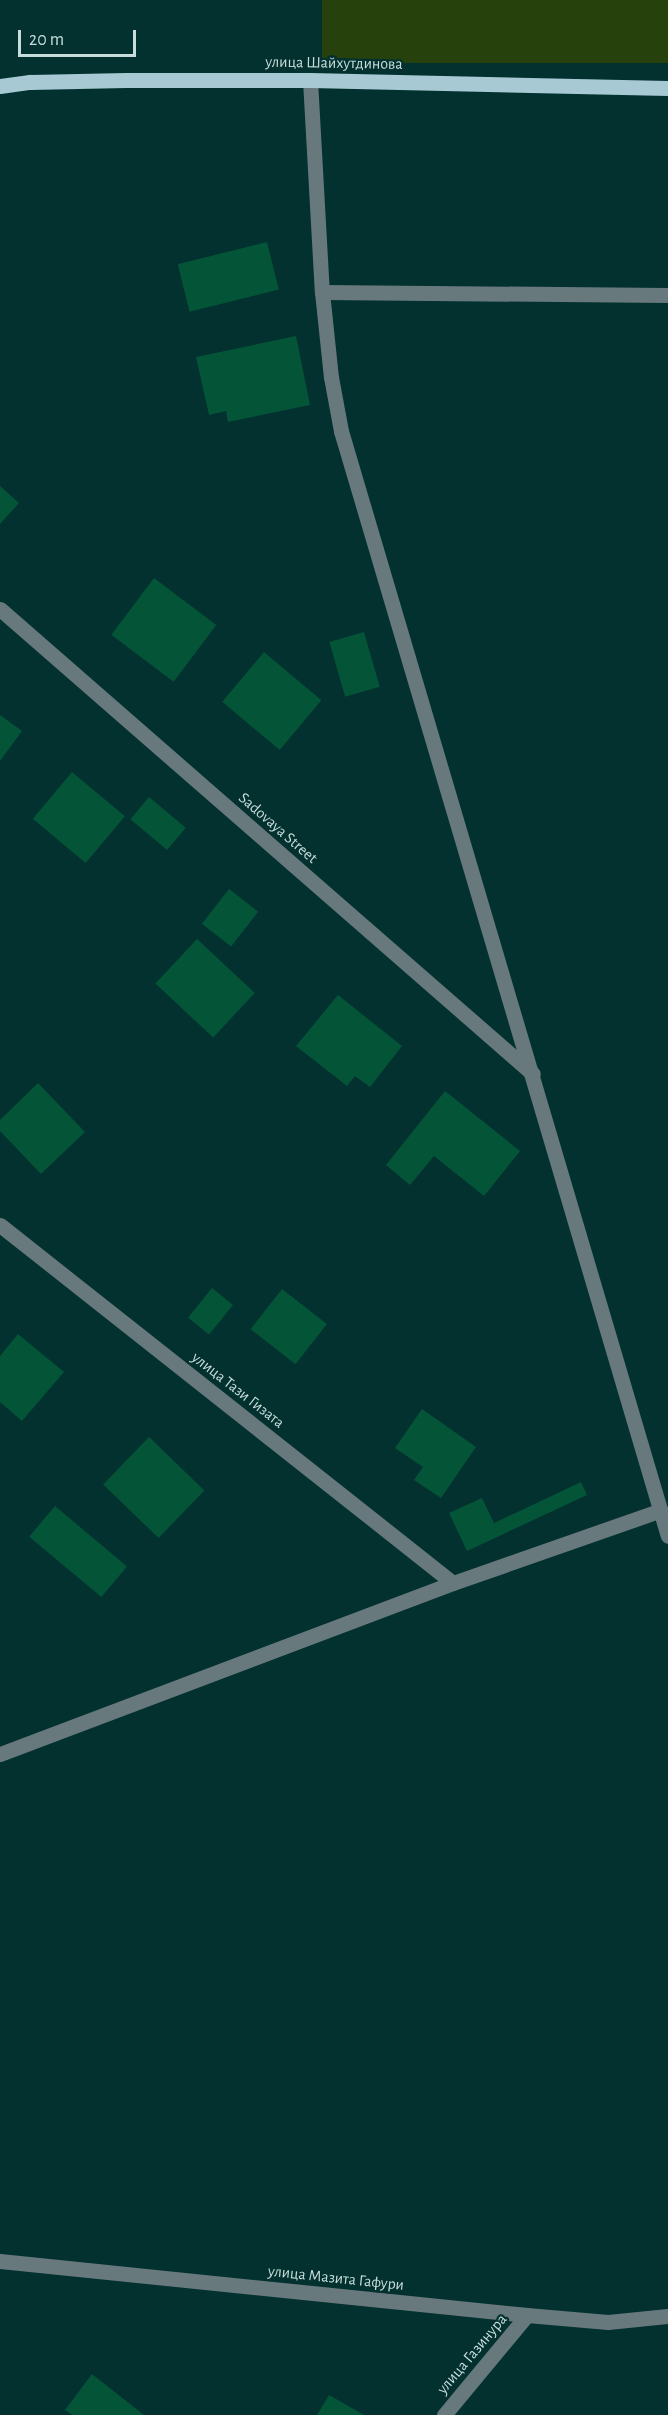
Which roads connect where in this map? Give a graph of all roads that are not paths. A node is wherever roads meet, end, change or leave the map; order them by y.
1 (310, 80) junction
2 (0, 86) edge
3 (668, 88) edge
4 (322, 292) junction
5 (668, 295) edge
6 (0, 609) edge
7 (533, 1074) junction
8 (0, 1225) edge
9 (661, 1510) junction
10 (668, 1536) edge
11 (453, 1583) junction
12 (0, 1754) edge
13 (0, 2261) edge
14 (527, 2315) junction
15 (668, 2316) edge
16 (444, 2415) edge

1 - 2 main road, улица Шайхутдинова
1 - 3 main road, улица Шайхутдинова
1 - 4 street
4 - 5 street
4 - 7 street
6 - 7 street, Sadovaya Street
7 - 9 street
8 - 11 street, улица Тази Гизата
9 - 10 street
9 - 11 street
11 - 12 street
13 - 14 street, улица Мазита Гафури
14 - 15 street, улица Мазита Гафури
14 - 16 street, улица Газинура

